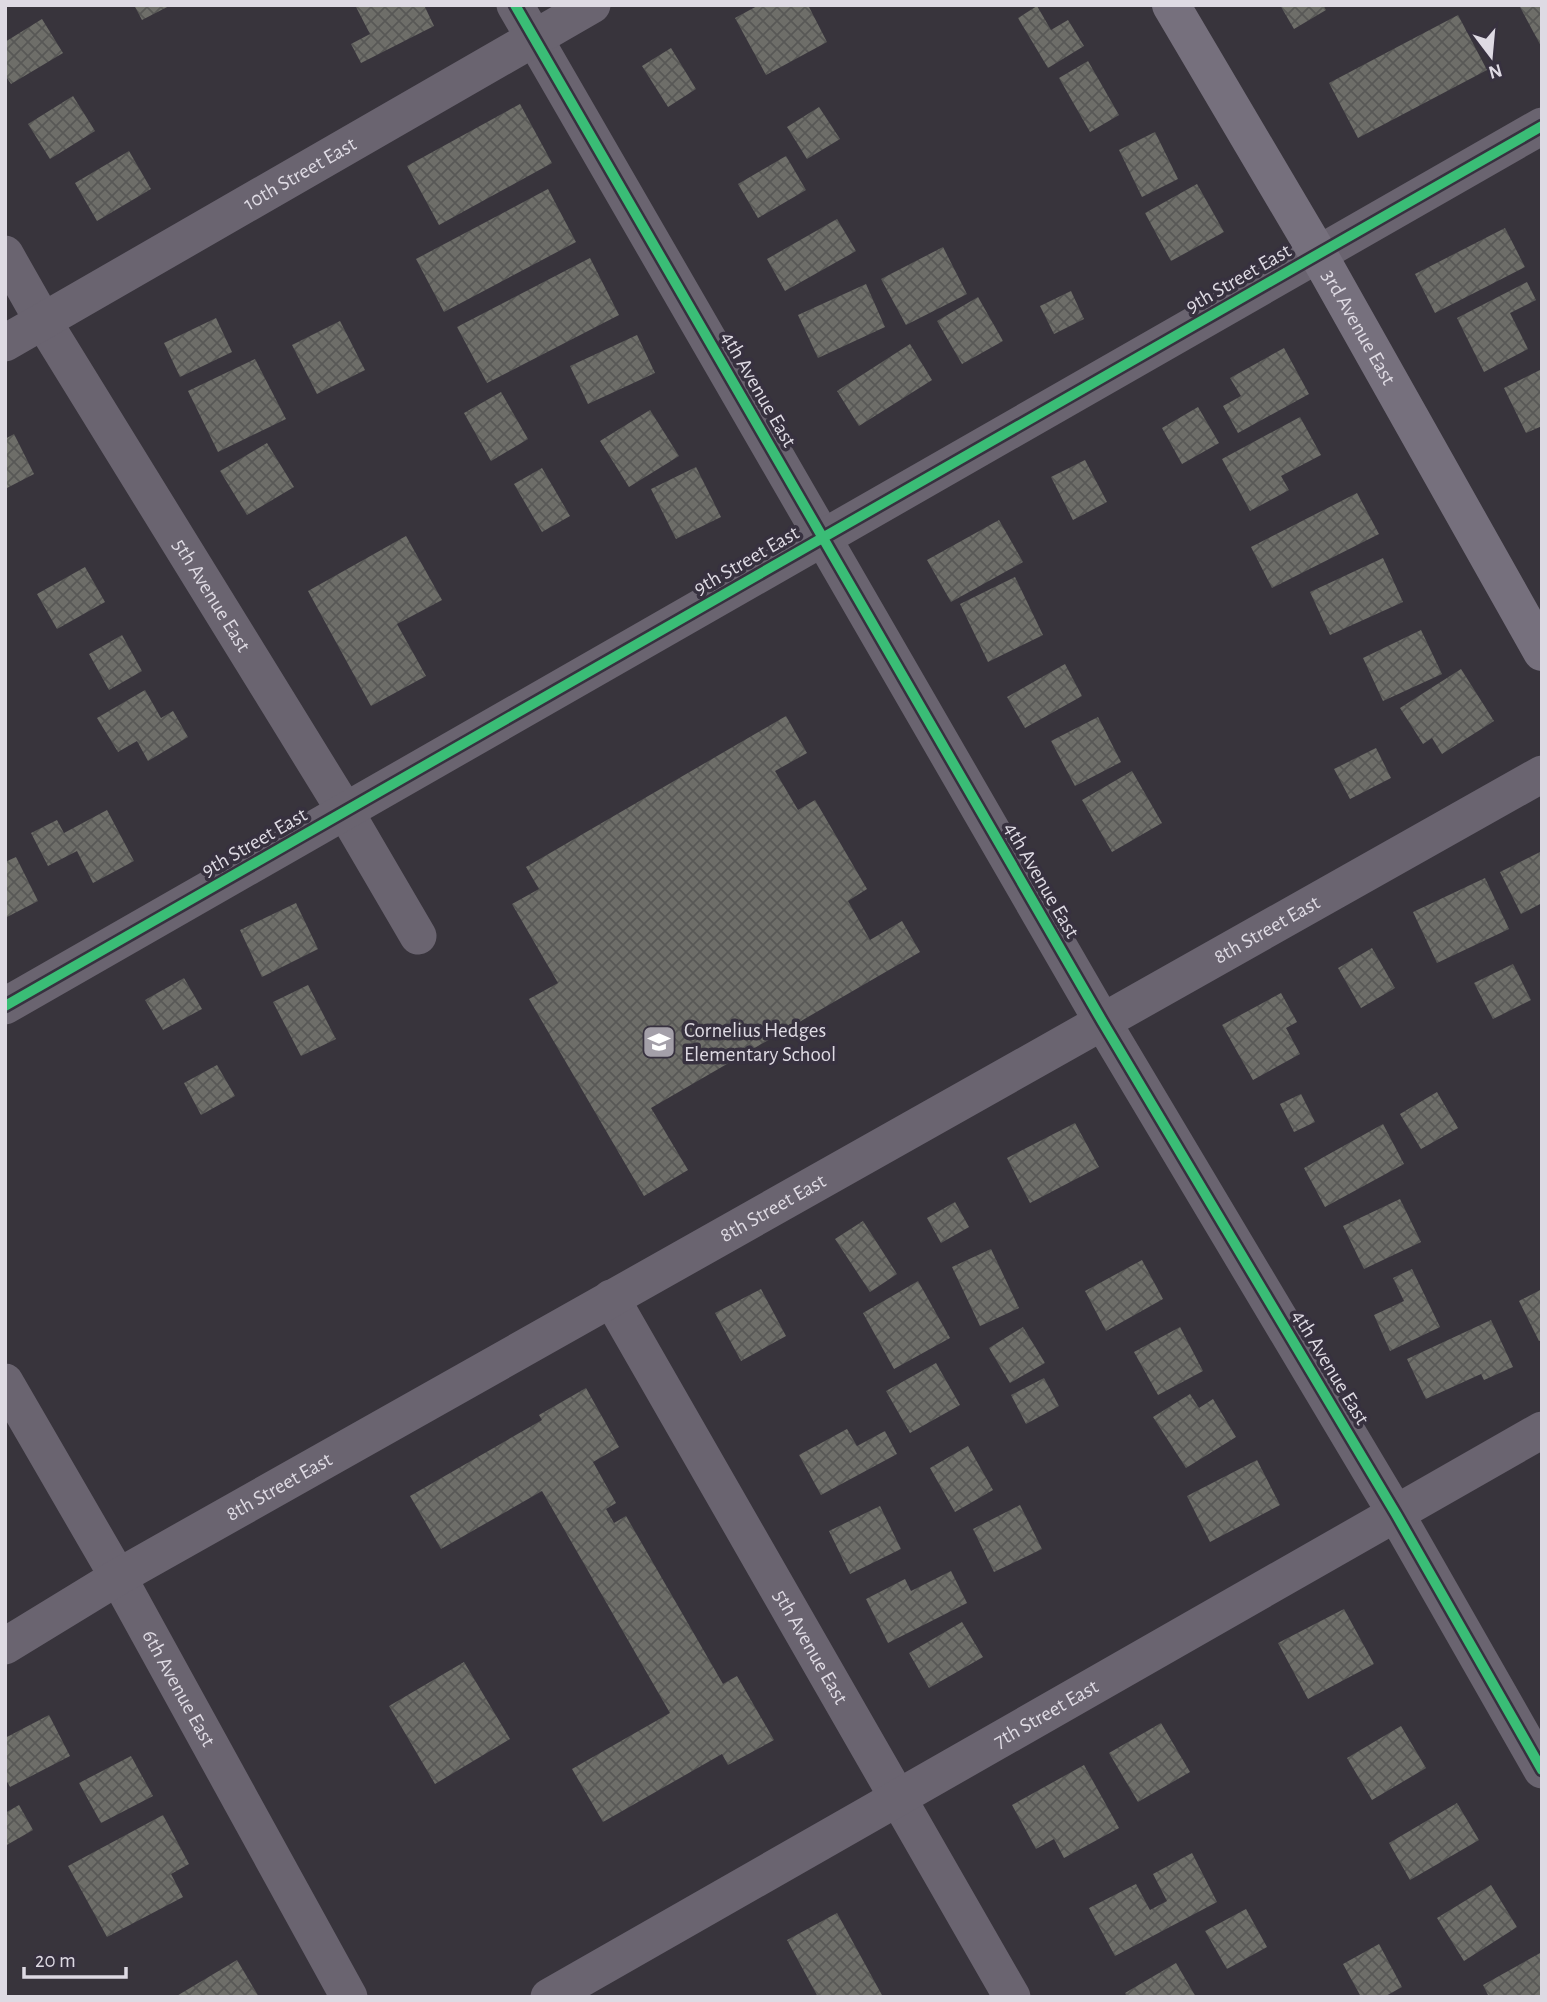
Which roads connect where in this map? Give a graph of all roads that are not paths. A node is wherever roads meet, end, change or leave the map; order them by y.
1 (515, 5) edge
2 (592, 5) edge
3 (1171, 5) edge
4 (534, 39) junction
5 (1542, 126) edge
6 (5, 254) edge
7 (1318, 254) junction
8 (43, 321) junction
9 (5, 343) edge
10 (823, 538) junction
11 (1542, 652) edge
12 (1542, 774) edge
13 (345, 811) junction
14 (418, 936) dead end
15 (5, 1006) edge
16 (1102, 1021) junction
17 (611, 1298) junction
18 (5, 1382) edge
19 (1542, 1430) edge
20 (1396, 1514) junction
21 (118, 1577) junction
22 (5, 1646) edge
23 (1542, 1770) edge
24 (897, 1797) junction
25 (349, 1997) edge
26 (548, 1997) edge
27 (1012, 1997) edge

1 - 4 street, 4th Avenue East
2 - 4 street, 10th Street East
3 - 7 street, 3rd Avenue East
4 - 8 street, 10th Street East
4 - 10 street, 4th Avenue East
5 - 7 street, 9th Street East
6 - 8 street, 5th Avenue East
7 - 10 street, 9th Street East
7 - 11 street, 3rd Avenue East
8 - 9 street, 10th Street East
8 - 13 street, 5th Avenue East
10 - 13 street, 9th Street East
10 - 16 street, 4th Avenue East
12 - 16 street, 8th Street East
13 - 14 street, 5th Avenue East
13 - 15 street, 9th Street East
16 - 17 street, 8th Street East
16 - 20 street, 4th Avenue East
17 - 21 street, 8th Street East
17 - 24 street, 5th Avenue East
18 - 21 street, 6th Avenue East
19 - 20 street, 7th Street East
20 - 23 street, 4th Avenue East
20 - 24 street, 7th Street East
21 - 22 street, 8th Street East
21 - 25 street, 6th Avenue East
24 - 26 street, 7th Street East
24 - 27 street, 5th Avenue East

